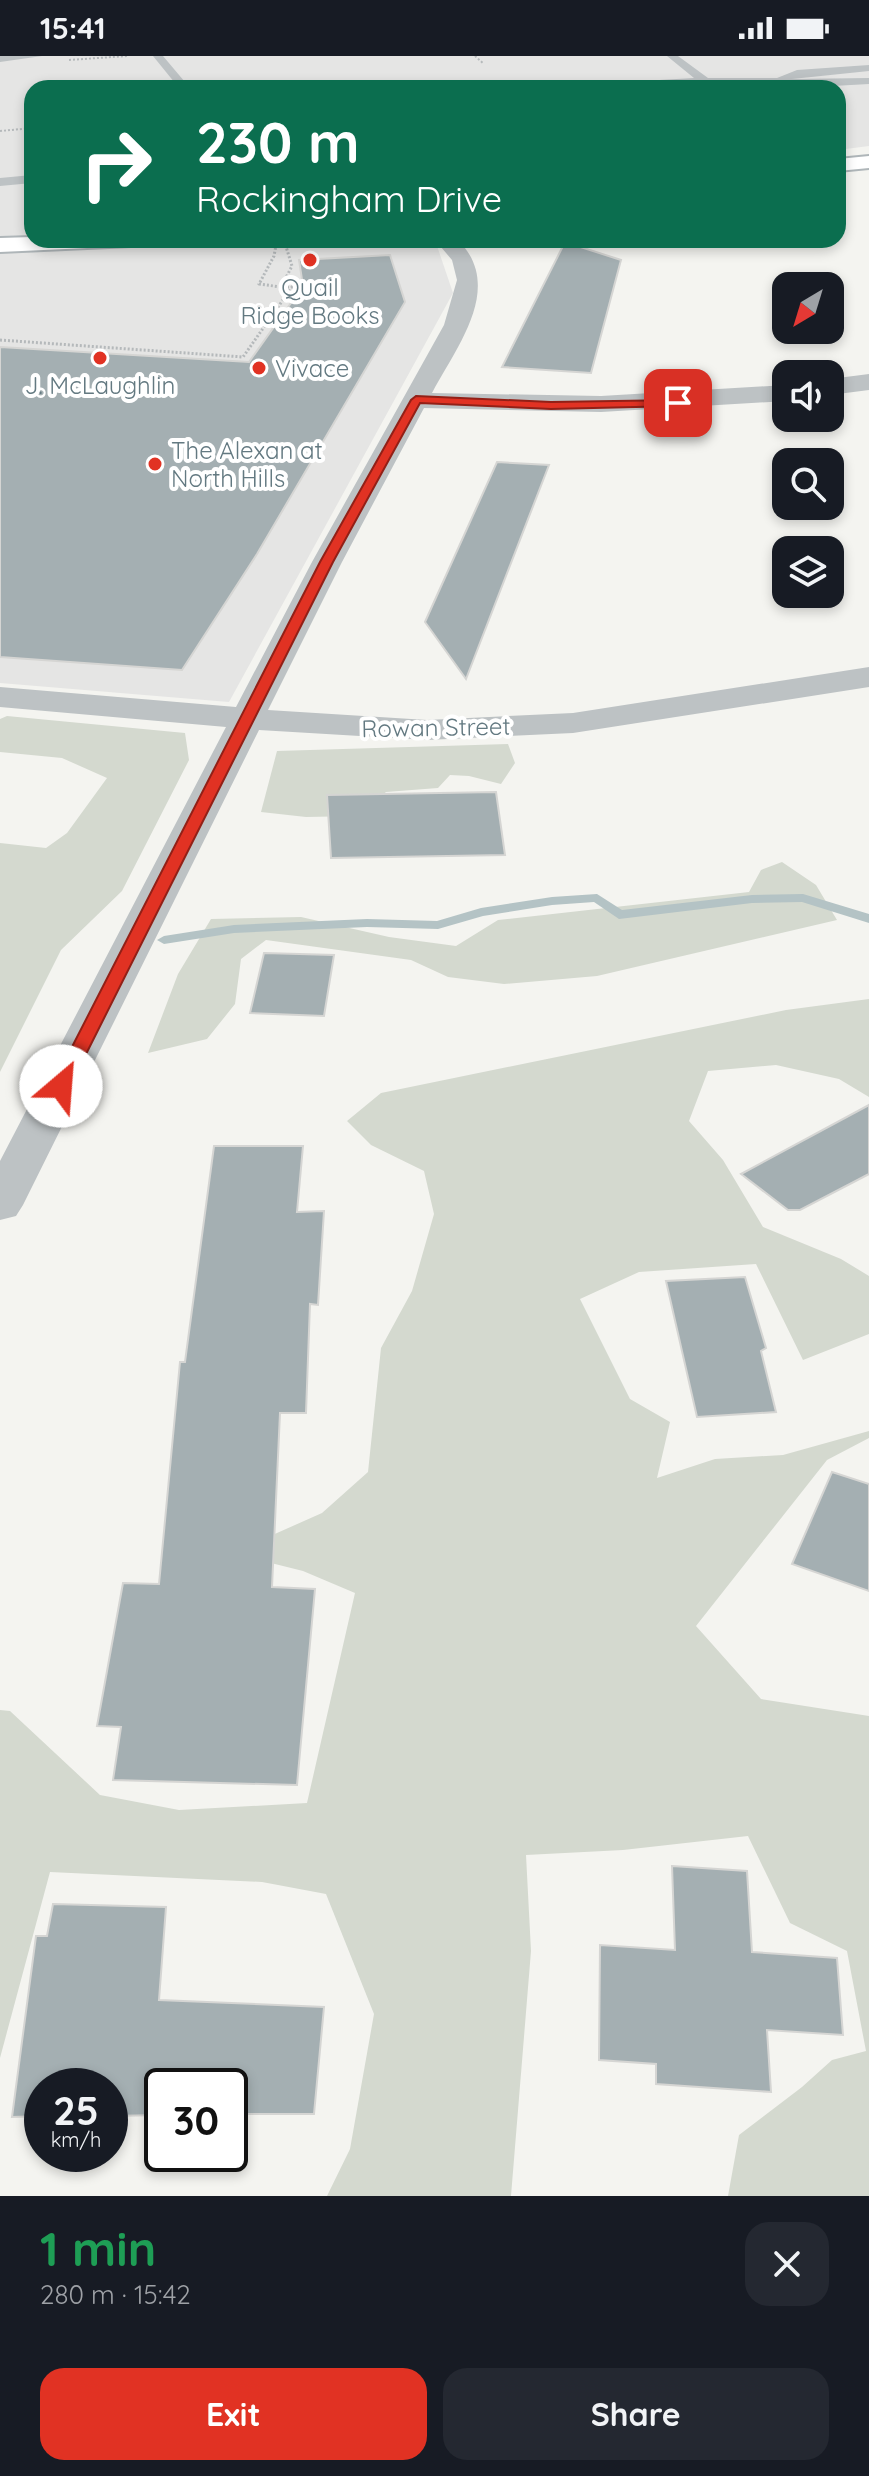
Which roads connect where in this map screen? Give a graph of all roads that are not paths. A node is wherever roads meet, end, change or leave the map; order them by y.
1 (37, 56) edge
2 (158, 56) edge
3 (672, 56) edge
4 (0, 59) edge
5 (869, 68) edge
6 (178, 80) edge
7 (703, 80) edge
8 (780, 80) edge
9 (869, 81) edge
10 (846, 82) edge
11 (869, 162) edge
12 (846, 164) edge
13 (24, 180) edge
14 (0, 182) edge
15 (24, 243) edge
16 (0, 245) edge
17 (453, 248) edge
18 (869, 382) edge
19 (844, 385) edge
20 (772, 394) edge
21 (416, 400) junction
22 (869, 677) edge
23 (0, 697) edge
24 (249, 718) junction
25 (0, 1205) edge

1 - 4 lane
2 - 6 lane
3 - 7 lane
5 - 8 lane
9 - 10 lane
11 - 12 main road
13 - 14 lane
15 - 16 main road
17 - 21 street
18 - 19 street
20 - 21 street
21 - 24 street
22 - 24 street, Rowan Street
23 - 24 street, Rowan Street
24 - 25 street

